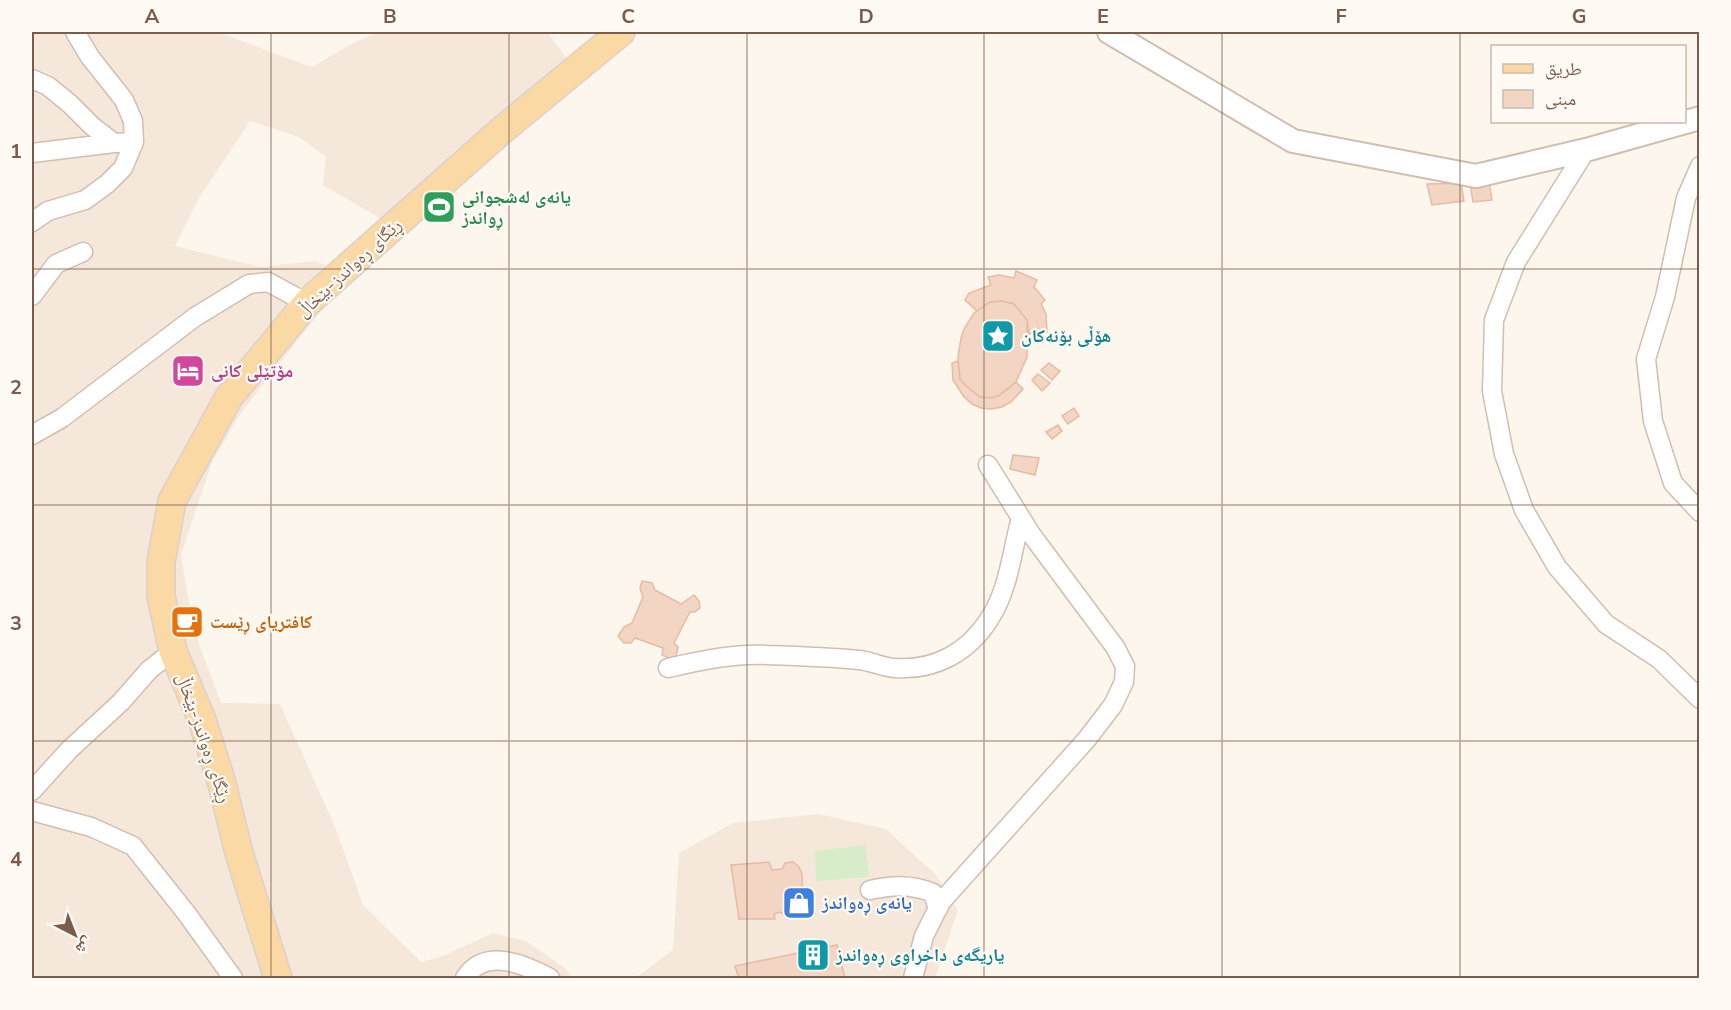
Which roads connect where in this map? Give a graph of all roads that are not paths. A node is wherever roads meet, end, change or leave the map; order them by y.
1 (75, 32) edge
2 (621, 32) edge
3 (1109, 32) edge
4 (32, 79) edge
5 (1682, 123) edge
6 (134, 142) junction
7 (114, 143) junction
8 (1586, 150) junction
9 (32, 153) edge
10 (1700, 166) edge
11 (32, 222) edge
12 (83, 252) dead end
13 (32, 296) edge
14 (307, 303) junction
15 (32, 435) edge
16 (988, 465) dead end
17 (1700, 512) edge
18 (1021, 518) junction
19 (173, 651) junction
20 (668, 668) dead end
21 (1700, 699) edge
22 (32, 790) edge
23 (32, 811) edge
24 (870, 890) dead end
25 (938, 909) junction
26 (233, 978) edge
27 (278, 978) edge
28 (465, 978) edge
29 (550, 978) edge
30 (913, 978) edge

1 - 6 street
2 - 14 main road, ڕێگای ڕەواندز-بێخاڵ
3 - 8 street
4 - 7 street
5 - 8 street
6 - 7 street
6 - 11 street
7 - 9 street
8 - 21 street
10 - 17 street
12 - 13 street
14 - 15 street
14 - 19 main road, ڕێگای ڕەواندز-بێخاڵ
16 - 18 street
18 - 20 street
18 - 25 street
19 - 22 street
19 - 27 main road, ڕێگای ڕەواندز-بێخاڵ
23 - 26 street
24 - 25 street
25 - 30 street
28 - 29 street

